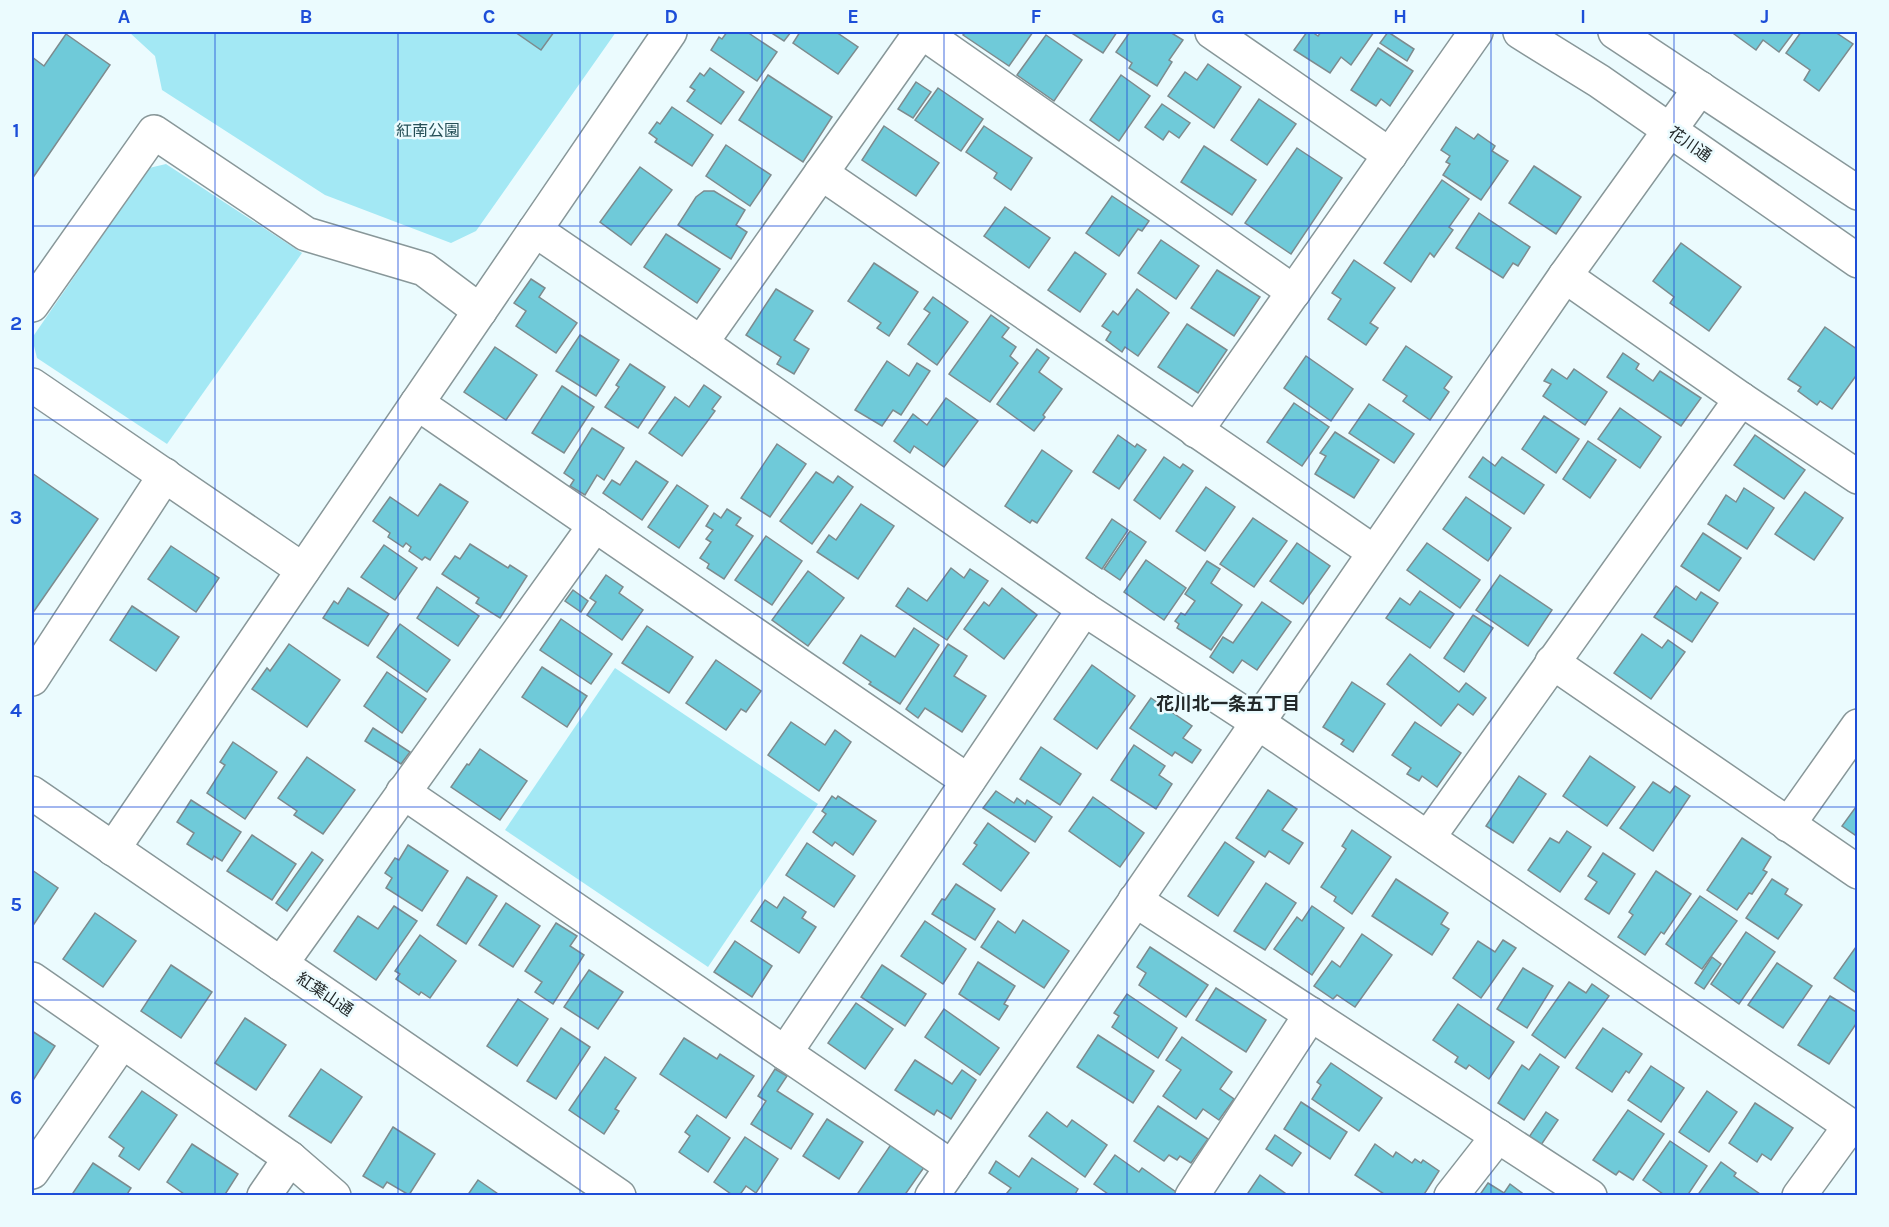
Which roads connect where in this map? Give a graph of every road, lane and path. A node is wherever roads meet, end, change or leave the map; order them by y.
1 (670, 32) edge
2 (922, 32) edge
3 (1212, 32) edge
4 (1476, 32) edge
5 (1520, 32) edge
6 (1626, 34) edge
7 (1599, 81) junction
8 (1700, 88) junction
9 (1671, 131) junction
10 (1390, 154) junction
11 (821, 173) junction
12 (1857, 193) edge
13 (535, 230) junction
14 (1857, 261) edge
15 (1565, 276) junction
16 (1294, 292) junction
17 (32, 305) edge
18 (480, 311) junction
19 (701, 343) junction
20 (32, 385) edge
21 (1741, 399) junction
22 (417, 403) junction
23 (1196, 431) junction
24 (165, 475) junction
25 (1857, 477) edge
26 (595, 525) junction
27 (1374, 552) junction
28 (303, 570) junction
29 (1084, 609) junction
30 (1552, 663) junction
31 (32, 679) edge
32 (1257, 722) junction
33 (1857, 726) edge
34 (968, 781) junction
35 (403, 792) junction
36 (32, 793) edge
37 (1788, 825) junction
38 (1428, 838) junction
39 (113, 849) junction
40 (1857, 872) edge
41 (1135, 900) junction
42 (280, 964) junction
43 (32, 980) edge
44 (1311, 1014) junction
45 (122, 1042) junction
46 (785, 1053) junction
47 (1854, 1128) edge
48 (1498, 1136) junction
49 (290, 1158) junction
50 (952, 1167) junction
51 (32, 1172) edge
52 (584, 1186) edge
53 (264, 1196) edge
54 (334, 1196) edge
55 (619, 1196) edge
56 (932, 1196) edge
57 (1192, 1196) edge
58 (1451, 1196) edge
59 (1590, 1196) edge
60 (1799, 1196) edge

1 - 13 street
2 - 11 street
2 - 16 street
3 - 10 street
4 - 10 street
5 - 7 street, 花川通
6 - 7 street
6 - 8 street
7 - 9 street, 花川通
8 - 9 street
8 - 12 street
9 - 14 street, 花川通
9 - 15 street
10 - 16 street
11 - 19 street
11 - 23 street
13 - 18 street
13 - 19 street
15 - 21 street
15 - 27 street
16 - 23 street
17 - 18 street
18 - 22 street
19 - 29 street
20 - 24 street
21 - 25 street
21 - 30 street
22 - 26 street
22 - 28 street
23 - 27 street
24 - 28 street
24 - 31 street
26 - 34 street
26 - 35 street
27 - 32 street
28 - 39 street
29 - 32 street
29 - 34 street
30 - 37 street
30 - 38 street
32 - 38 street
32 - 41 street
33 - 37 street
34 - 46 street
35 - 42 street
35 - 46 street
36 - 39 street, 紅葉山通
37 - 40 street
38 - 47 street
39 - 42 street, 紅葉山通
41 - 44 street
41 - 50 street
42 - 52 street, 紅葉山通
43 - 45 street
44 - 48 street
44 - 57 street
45 - 49 street
45 - 51 street
46 - 50 street
47 - 60 street
48 - 58 street
48 - 59 street
49 - 53 street
49 - 54 street
50 - 56 street
52 - 55 street, 紅葉山通

